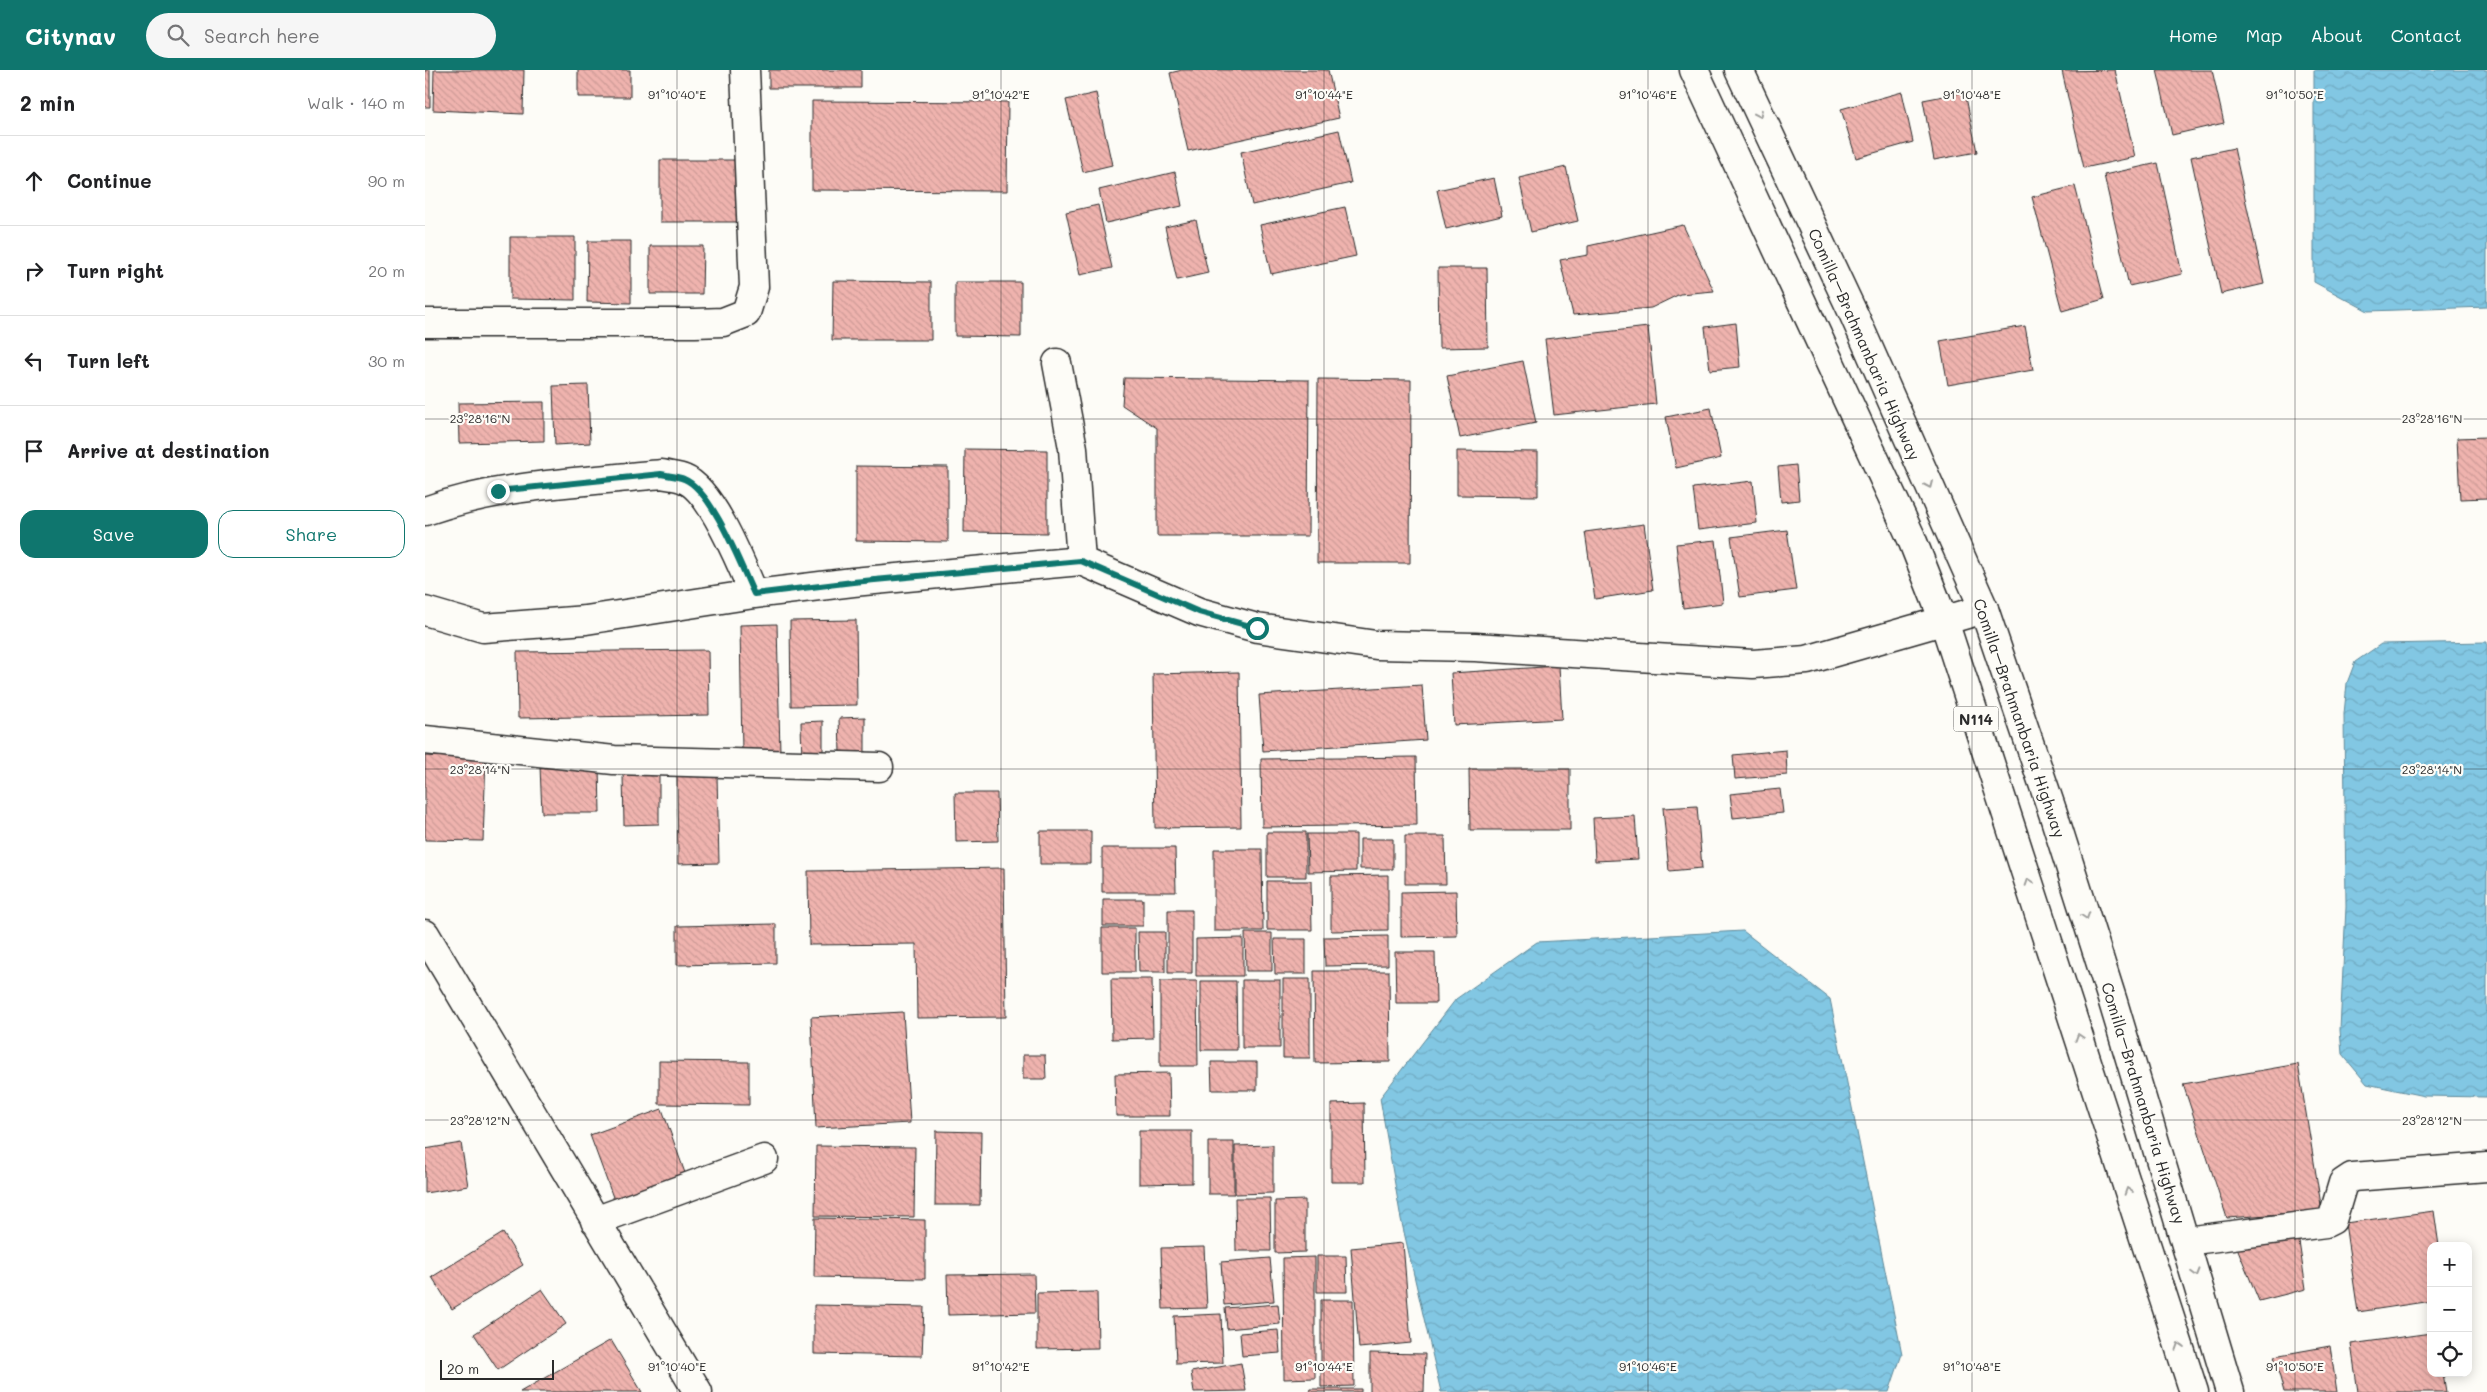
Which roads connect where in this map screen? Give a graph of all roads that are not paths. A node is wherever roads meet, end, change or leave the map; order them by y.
1 (745, 70) edge
2 (1694, 70) edge
3 (1739, 70) edge
4 (425, 323) edge
5 (1057, 362) dead end
6 (425, 511) edge
7 (1081, 561) junction
8 (754, 594) junction
9 (1984, 609) junction
10 (425, 611) edge
11 (1944, 621) junction
12 (425, 740) edge
13 (879, 767) dead end
14 (425, 934) edge
15 (764, 1159) dead end
16 (2487, 1167) edge
17 (595, 1221) junction
18 (2187, 1241) junction
19 (698, 1392) edge
20 (2194, 1392) edge
21 (2230, 1392) edge

1 - 4 main road
2 - 11 main road, N114
3 -> 9 main road, Comilla–Brahmanbaria Highway / N114
5 - 7 main road
6 - 8 main road
7 - 8 main road
7 - 11 main road
8 - 10 main road
9 - 11 main road
9 -> 18 main road, Comilla–Brahmanbaria Highway / N114
20 -> 11 main road, N114
12 - 13 main road
14 - 17 main road
15 - 17 main road
16 - 18 main road
17 - 19 main road
18 -> 21 main road, Comilla–Brahmanbaria Highway / N114

